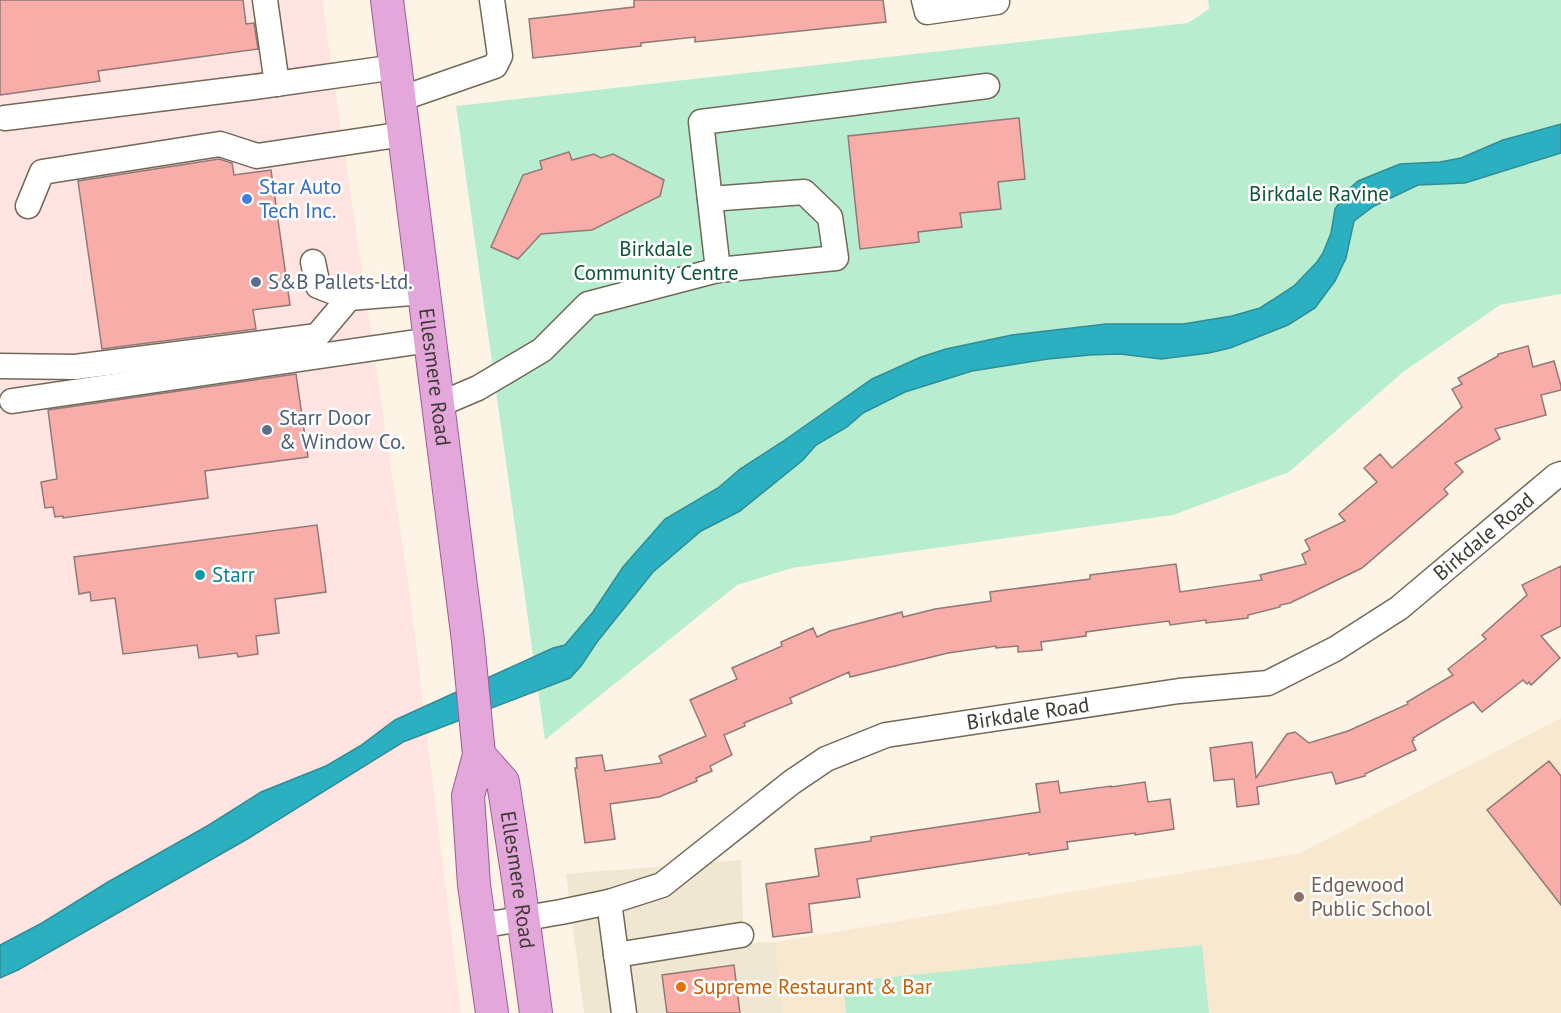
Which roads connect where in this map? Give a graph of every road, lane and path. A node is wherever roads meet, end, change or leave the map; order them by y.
1 (265, 0) edge
2 (387, 0) edge
3 (492, 0) edge
4 (924, 0) edge
5 (995, 0) edge
6 (396, 67) junction
7 (277, 84) junction
8 (987, 86) dead end
9 (400, 99) junction
10 (5, 118) dead end
11 (404, 134) junction
12 (710, 199) junction
13 (28, 206) dead end
14 (313, 262) dead end
15 (718, 270) junction
16 (424, 292) junction
17 (349, 298) junction
18 (430, 340) junction
19 (0, 366) edge
20 (12, 401) dead end
21 (438, 405) junction
22 (1561, 474) edge
23 (479, 754) junction
24 (609, 902) junction
25 (523, 919) junction
26 (479, 926) junction
27 (741, 935) dead end
28 (616, 955) junction
29 (492, 1013) edge
30 (536, 1013) edge
31 (624, 1013) edge

1 - 7 street
2 - 6 main road, Ellesmere Road
3 - 9 street
4 - 5 street
6 - 7 street
6 - 9 main road, Ellesmere Road
7 - 10 street
8 - 12 street
9 - 11 main road, Ellesmere Road
11 - 13 street
11 - 16 main road, Ellesmere Road
12 - 15 street
12 - 15 street
14 - 17 street
15 - 21 street
16 - 17 street
16 - 18 main road, Ellesmere Road
17 - 19 street
18 - 20 street
18 - 21 main road, Ellesmere Road
21 - 23 main road, Ellesmere Road
22 - 24 street, Birkdale Road
23 - 25 main road, Ellesmere Road
23 - 26 main road, Ellesmere Road
24 - 25 street, Birkdale Road
24 - 28 street
25 - 26 street, Birkdale Road
25 - 30 main road, Ellesmere Road
26 - 29 main road, Ellesmere Road
27 - 28 street
28 - 31 street

